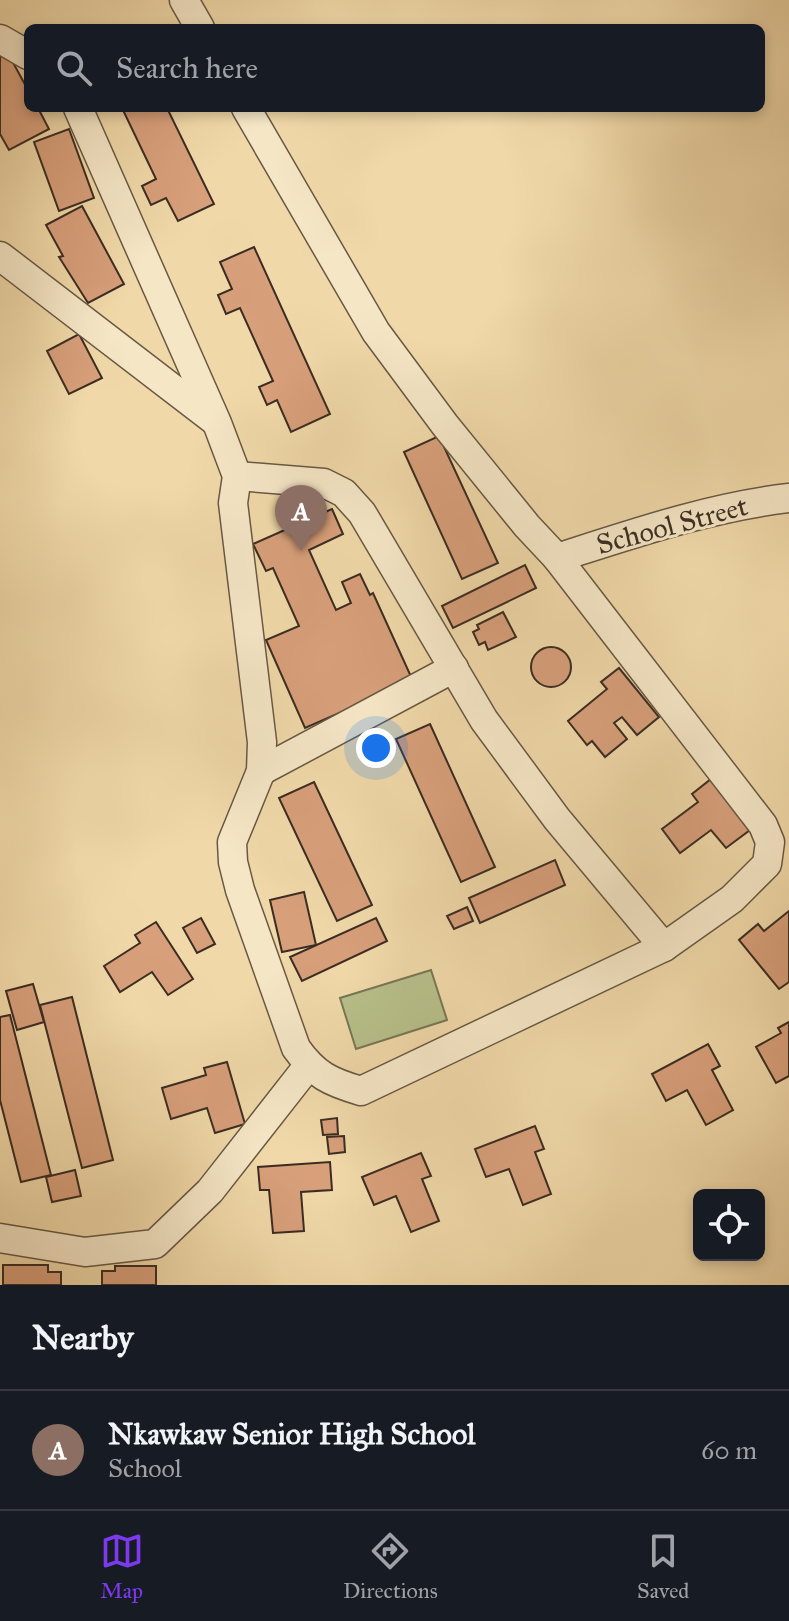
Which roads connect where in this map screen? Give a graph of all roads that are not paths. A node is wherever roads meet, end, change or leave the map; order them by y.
1 (184, 0) edge
2 (198, 24) edge
3 (0, 39) edge
4 (24, 52) edge
5 (80, 112) edge
6 (248, 112) edge
7 (0, 256) edge
8 (217, 423) junction
9 (237, 476) junction
10 (789, 498) edge
11 (557, 558) junction
12 (454, 668) junction
13 (261, 771) junction
14 (664, 947) junction
15 (308, 1066) junction
16 (0, 1238) edge

1 - 2 street
3 - 4 street
5 - 8 street
6 - 11 street
7 - 8 street
8 - 9 street
9 - 12 street
9 - 13 street
10 - 11 street, School Street
11 - 14 street
12 - 13 street
12 - 14 street
13 - 15 street
14 - 15 street
15 - 16 street

